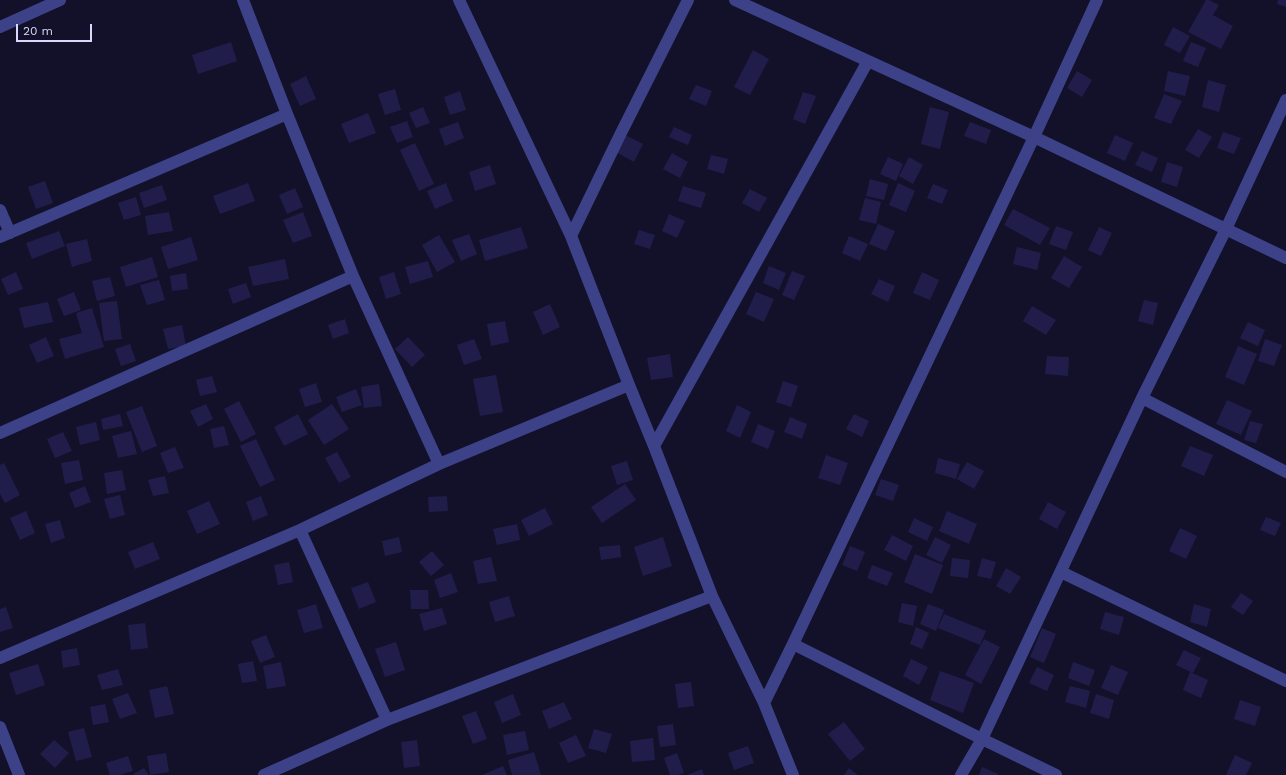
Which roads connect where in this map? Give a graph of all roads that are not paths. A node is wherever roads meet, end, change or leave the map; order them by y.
1 (60, 0) edge
2 (243, 0) edge
3 (459, 0) edge
4 (688, 0) edge
5 (735, 0) edge
6 (1097, 0) edge
7 (0, 27) edge
8 (868, 61) junction
9 (1286, 100) edge
10 (287, 114) junction
11 (1034, 137) junction
12 (0, 210) edge
13 (1226, 229) junction
14 (5, 235) edge
15 (571, 236) junction
16 (1286, 258) edge
17 (353, 276) junction
18 (629, 385) junction
19 (1142, 398) junction
20 (0, 433) edge
21 (654, 446) junction
22 (439, 464) junction
23 (1286, 472) edge
24 (300, 530) junction
25 (1061, 572) junction
26 (712, 596) junction
27 (793, 644) junction
28 (0, 658) edge
29 (1286, 681) edge
30 (764, 703) junction
31 (387, 720) junction
32 (0, 727) edge
33 (982, 739) junction
34 (19, 775) edge
35 (264, 775) edge
36 (793, 775) edge
37 (961, 775) edge
38 (1056, 775) edge

1 - 7 street
2 - 10 street
3 - 15 street
4 - 15 street
5 - 8 street
6 - 11 street
8 - 11 street
8 - 21 street
9 - 13 street
10 - 14 street
10 - 17 street
11 - 13 street
11 - 27 street
12 - 14 street
13 - 16 street
13 - 19 street
15 - 18 street
17 - 20 street
17 - 22 street
18 - 21 street
18 - 22 street
19 - 23 street
19 - 25 street
21 - 26 street
22 - 24 street
24 - 28 street
24 - 31 street
25 - 29 street
25 - 33 street
26 - 30 street
26 - 31 street
27 - 30 street
27 - 33 street
30 - 36 street
31 - 35 street
32 - 34 street
33 - 37 street
33 - 38 street

